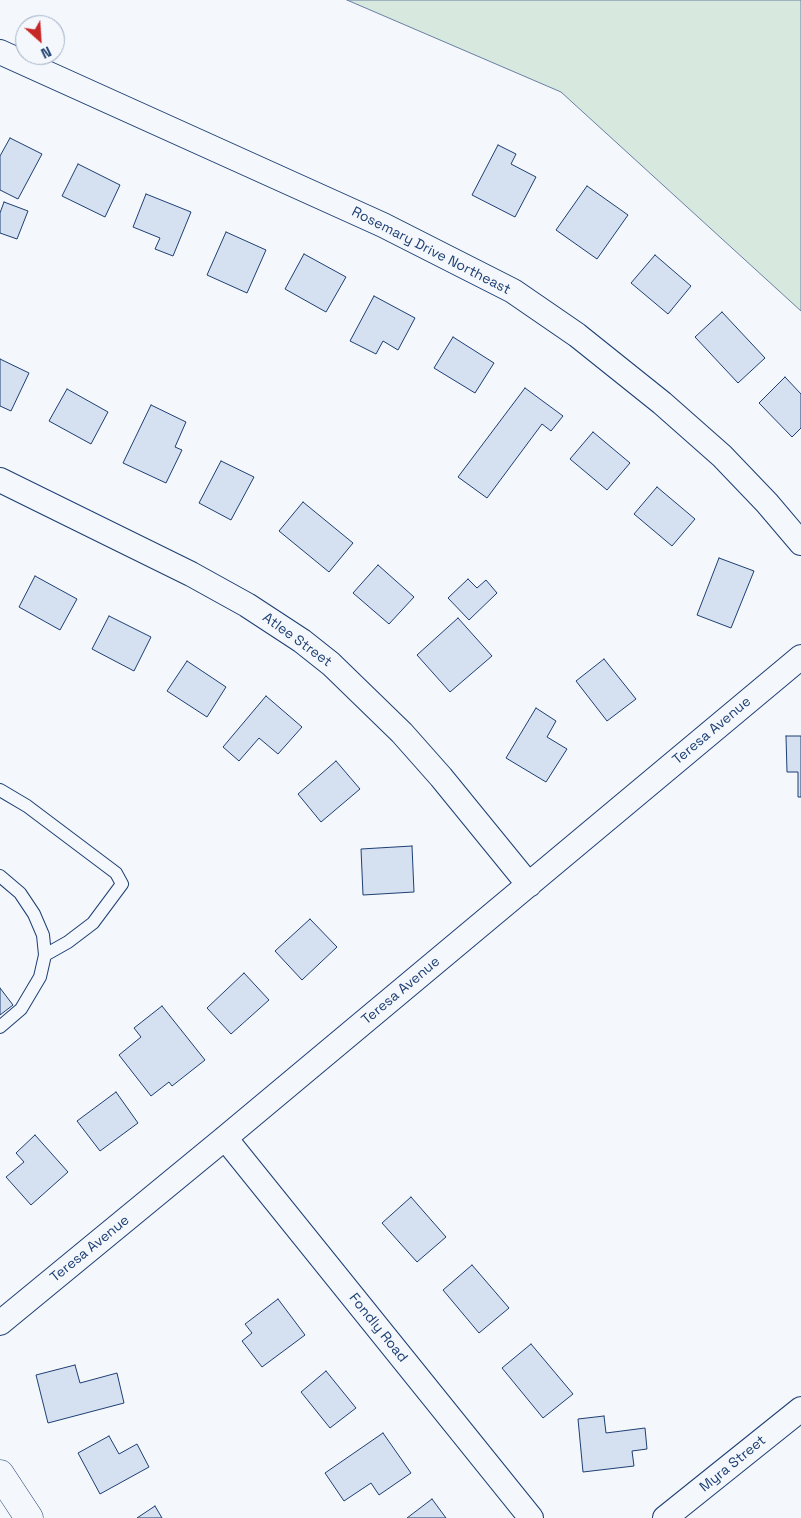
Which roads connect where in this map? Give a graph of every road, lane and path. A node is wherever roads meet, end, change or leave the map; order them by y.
1 (0, 52) edge
2 (0, 480) edge
3 (801, 543) edge
4 (801, 657) edge
5 (1, 794) edge
6 (0, 876) edge
7 (529, 885) junction
8 (45, 955) junction
9 (0, 1027) edge
10 (225, 1138) junction
11 (0, 1323) edge
12 (801, 1409) edge
13 (0, 1474) edge
14 (29, 1518) edge
15 (531, 1518) edge
16 (665, 1518) edge

1 - 3 street, Rosemary Drive Northeast
2 - 7 street, Atlee Street
4 - 7 street, Teresa Avenue
5 - 8 lane
6 - 8 lane
7 - 10 street, Teresa Avenue
8 - 9 lane
10 - 11 street, Teresa Avenue
10 - 15 street, Fondly Road
12 - 16 street, Myra Street
13 - 14 main road

